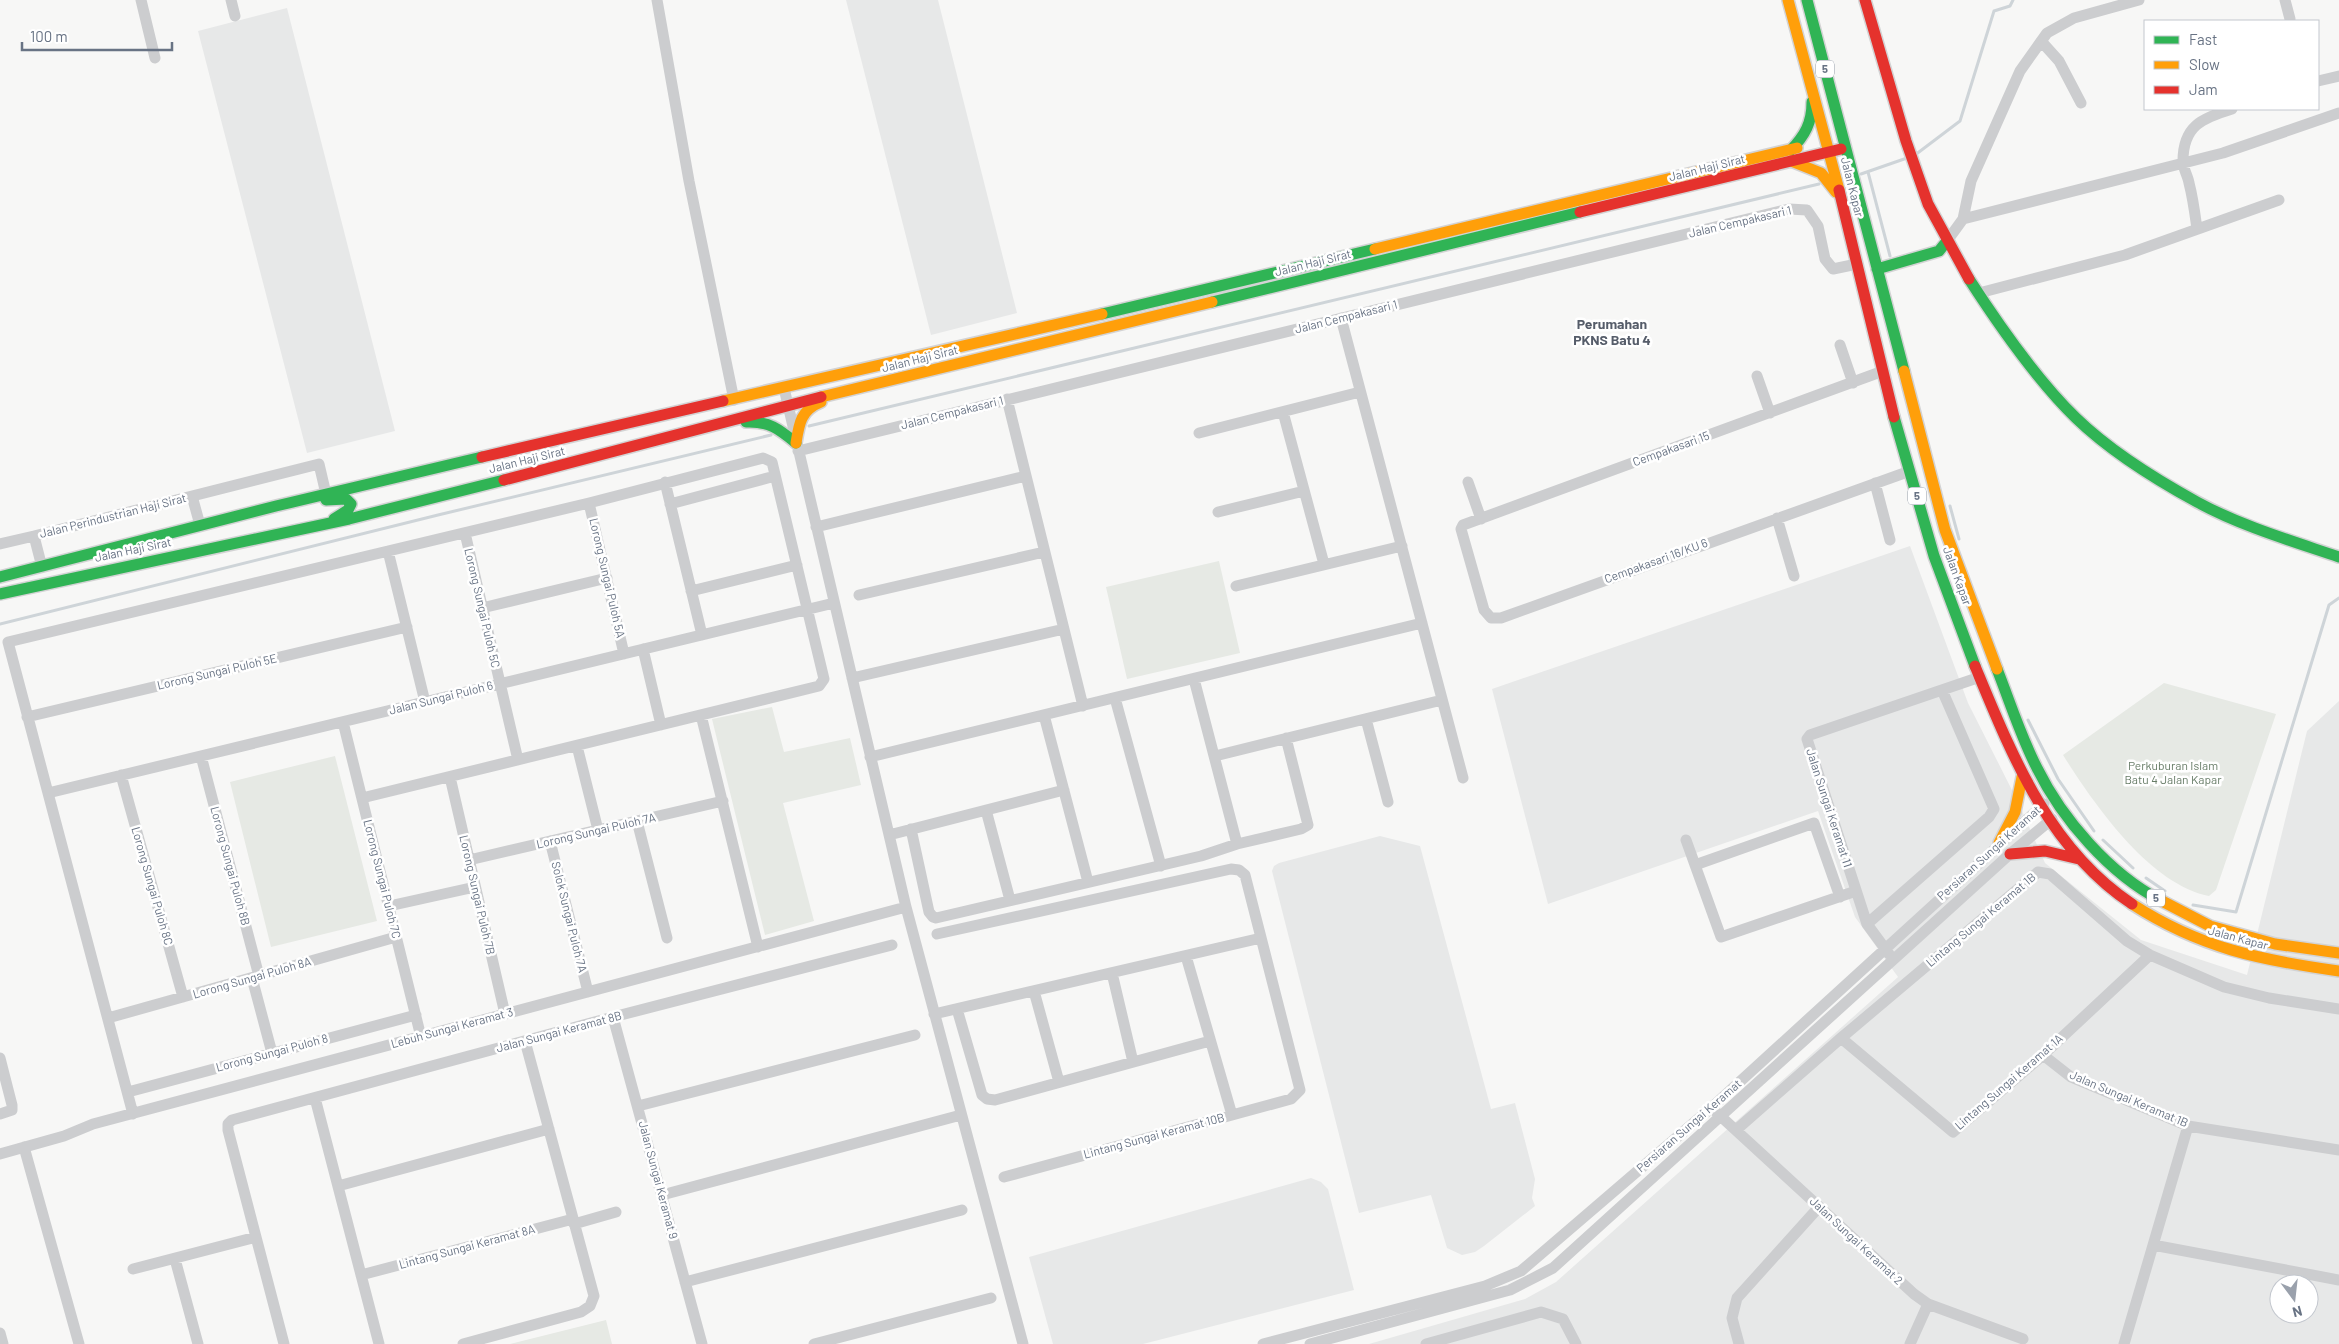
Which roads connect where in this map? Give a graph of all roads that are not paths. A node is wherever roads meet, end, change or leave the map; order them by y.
1 (141, 0) edge
2 (231, 0) edge
3 (657, 0) edge
4 (1807, 0) edge
5 (1865, 0) edge
6 (2139, 0) edge
7 (2285, 0) edge
8 (1789, 2) edge
9 (235, 16) dead end
10 (2290, 19) dead end
11 (2041, 41) junction
12 (155, 58) dead end
13 (2339, 76) edge
14 (2319, 81) edge
15 (1812, 88) junction
16 (2081, 103) dead end
17 (2228, 110) edge
18 (2339, 113) edge
19 (1844, 143) junction
20 (1828, 147) junction
21 (1791, 156) junction
22 (2182, 163) junction
23 (2279, 200) dead end
24 (1842, 201) junction
25 (1963, 219) junction
26 (2197, 229) junction
27 (1947, 240) junction
28 (1857, 264) junction
29 (1877, 269) junction
30 (1978, 293) junction
31 (1341, 318) junction
32 (1840, 345) dead end
33 (1883, 371) junction
34 (1757, 376) dead end
35 (904, 377) junction
36 (1853, 383) junction
37 (784, 388) junction
38 (1360, 392) junction
39 (1007, 399) junction
40 (734, 400) junction
41 (788, 405) junction
42 (1283, 412) junction
43 (1770, 413) junction
44 (681, 433) junction
45 (1199, 433) dead end
46 (797, 447) junction
47 (470, 460) junction
48 (1910, 471) junction
49 (776, 476) junction
50 (1026, 476) junction
51 (665, 482) junction
52 (1468, 482) dead end
53 (1875, 483) junction
54 (480, 486) junction
55 (1304, 491) junction
56 (326, 494) junction
57 (192, 496) junction
58 (589, 503) junction
59 (670, 504) junction
60 (276, 506) junction
61 (1218, 512) dead end
62 (1777, 518) junction
63 (1481, 519) junction
64 (200, 525) junction
65 (816, 527) junction
66 (306, 529) junction
67 (1461, 530) joint
68 (465, 532) junction
69 (34, 536) junction
70 (1890, 540) dead end
71 (0, 544) edge
72 (1402, 546) junction
73 (388, 551) junction
74 (1044, 552) junction
75 (2339, 557) edge
76 (1324, 564) junction
77 (797, 565) junction
78 (42, 567) junction
79 (1794, 576) dead end
80 (0, 577) edge
81 (607, 578) junction
82 (1236, 586) dead end
83 (691, 591) junction
84 (0, 594) edge
85 (859, 595) dead end
86 (834, 603) junction
87 (482, 608) junction
88 (808, 610) junction
89 (1422, 623) junction
90 (407, 627) junction
91 (1064, 629) junction
92 (702, 635) junction
93 (643, 649) junction
94 (624, 654) junction
95 (1980, 677) junction
96 (852, 678) junction
97 (1194, 678) junction
98 (499, 684) junction
99 (1942, 690) junction
100 (1115, 698) junction
101 (1442, 700) junction
102 (425, 702) junction
103 (1083, 706) junction
104 (701, 715) junction
105 (1044, 715) junction
106 (27, 717) junction
107 (1366, 719) junction
108 (343, 722) junction
109 (661, 725) junction
110 (1286, 738) junction
111 (577, 746) junction
112 (201, 756) junction
113 (1215, 756) junction
114 (870, 757) junction
115 (518, 760) junction
116 (121, 775) junction
117 (450, 777) junction
118 (2022, 777) junction
119 (1463, 778) dead end
120 (1064, 790) junction
121 (48, 793) junction
122 (2054, 797) junction
123 (362, 798) junction
124 (723, 801) junction
125 (1388, 802) dead end
126 (2040, 807) junction
127 (986, 810) junction
128 (2064, 811) junction
129 (636, 821) junction
130 (2050, 821) junction
131 (911, 829) junction
132 (598, 830) junction
133 (889, 835) junction
134 (1686, 840) dead end
135 (550, 842) junction
136 (1237, 844) junction
137 (1999, 844) junction
138 (2010, 854) junction
139 (2079, 859) junction
140 (469, 860) junction
141 (1695, 865) junction
142 (1161, 866) junction
143 (1088, 882) junction
144 (475, 887) junction
145 (1856, 891) junction
146 (1840, 897) junction
147 (1010, 900) junction
148 (389, 906) junction
149 (906, 907) junction
150 (1867, 924) junction
151 (937, 934) dead end
152 (396, 937) junction
153 (667, 938) dead end
154 (1261, 938) junction
155 (892, 945) dead end
156 (758, 946) junction
157 (1884, 950) junction
158 (2150, 954) junction
159 (2339, 954) edge
160 (1186, 956) junction
161 (1894, 959) junction
162 (2339, 971) edge
163 (1112, 973) junction
164 (255, 977) junction
165 (1034, 991) junction
166 (588, 992) junction
167 (183, 997) junction
168 (957, 1009) junction
169 (2339, 1009) edge
170 (505, 1014) junction
171 (934, 1014) junction
172 (416, 1015) junction
173 (614, 1017) junction
174 (108, 1018) junction
175 (915, 1035) dead end
176 (421, 1037) junction
177 (1841, 1038) junction
178 (525, 1041) junction
179 (1210, 1041) junction
180 (272, 1053) junction
181 (2043, 1055) junction
182 (0, 1058) edge
183 (1133, 1062) junction
184 (1059, 1082) junction
185 (128, 1092) junction
186 (315, 1098) junction
187 (638, 1106) junction
188 (1711, 1108) junction
189 (0, 1114) edge
190 (134, 1114) junction
191 (961, 1115) junction
192 (1232, 1115) junction
193 (1721, 1116) junction
194 (2188, 1126) junction
195 (549, 1129) junction
196 (1736, 1130) junction
197 (24, 1147) junction
198 (2339, 1150) edge
199 (0, 1154) edge
200 (1004, 1177) dead end
201 (338, 1186) junction
202 (662, 1195) junction
203 (1820, 1207) junction
204 (962, 1210) dead end
205 (616, 1212) dead end
206 (574, 1221) junction
207 (256, 1237) junction
208 (2153, 1245) junction
209 (175, 1259) junction
210 (133, 1269) dead end
211 (361, 1275) junction
212 (2339, 1280) edge
213 (685, 1282) junction
214 (991, 1298) dead end
215 (1928, 1304) junction
216 (0, 1334) edge
217 (2023, 1339) dead end
218 (3, 1344) edge
219 (79, 1344) edge
220 (198, 1344) edge
221 (284, 1344) edge
222 (379, 1344) edge
223 (462, 1344) edge
224 (702, 1344) edge
225 (814, 1344) edge
226 (1023, 1344) edge
227 (1264, 1344) edge
228 (1310, 1344) edge
229 (1426, 1344) edge
230 (1576, 1344) edge
231 (1739, 1344) edge
232 (1910, 1344) edge
233 (2124, 1344) edge

1 - 12 street
2 - 9 street
3 - 40 street
4 - 8 main road
4 - 19 main road, Jalan Kapar / 5
5 - 27 main road
6 - 11 street
7 - 10 street
8 - 15 main road, Jalan Kapar / 5
11 - 16 street
11 - 25 street
13 - 14 street
15 - 20 main road, Jalan Kapar / 5
15 - 21 main road
17 - 22 street
18 - 22 street
19 - 20 main road, Jalan Haji Sirat
19 - 29 main road, Jalan Kapar / 5
20 - 21 main road, Jalan Haji Sirat
20 - 24 main road, Jalan Kapar / 5
21 - 24 main road
21 - 35 main road, Jalan Haji Sirat
21 - 37 main road, Jalan Haji Sirat
22 - 25 street
22 - 26 street
23 - 26 street
24 - 28 main road, Jalan Kapar / 5
25 - 27 street
26 - 30 street
27 - 29 main road
27 - 30 main road
28 - 31 street, Jalan Cempakasari 1
28 - 33 main road, Jalan Kapar / 5
29 - 122 main road, Jalan Kapar / 5
30 - 75 main road
31 - 38 street
31 - 39 street, Jalan Cempakasari 1
32 - 36 street
33 - 36 street, Cempakasari 15
33 - 48 main road, Jalan Kapar / 5
34 - 43 street
35 - 41 main road, Jalan Haji Sirat
35 - 46 main road
36 - 43 street, Cempakasari 15
37 - 40 main road, Jalan Haji Sirat
37 - 41 street
38 - 42 street
38 - 72 street
39 - 46 street, Jalan Cempakasari 1
39 - 50 street
40 - 47 main road, Jalan Haji Sirat
41 - 44 main road, Jalan Haji Sirat
41 - 46 street
42 - 45 street
42 - 55 street
43 - 63 street, Cempakasari 15
44 - 46 main road
44 - 54 main road, Jalan Haji Sirat
46 - 65 street
47 - 54 main road
47 - 56 main road, Jalan Haji Sirat
48 - 53 street, Cempakasari 16/KU 6
48 - 95 main road, Jalan Kapar / 5
49 - 51 street
49 - 59 street
49 - 77 street
50 - 65 street
50 - 74 street
51 - 58 street
51 - 59 street
52 - 63 street
53 - 62 street, Cempakasari 16/KU 6
53 - 70 street
54 - 66 main road, Jalan Haji Sirat
55 - 61 street
55 - 76 street
56 - 57 street, Jalan Perindustrian Haji Sirat
56 - 60 main road, Jalan Haji Sirat
57 - 64 street, Jalan Perindustrian Haji Sirat
57 - 69 street, Jalan Perindustrian Haji Sirat
58 - 68 street
58 - 81 street, Lorong Sungai Puloh 5A
59 - 83 street
60 - 64 main road, Jalan Haji Sirat
60 - 66 main road
62 - 67 street, Cempakasari 16/KU 6
62 - 79 street
63 - 67 street, Cempakasari 15
64 - 78 main road, Jalan Haji Sirat
65 - 86 street
66 - 84 main road, Jalan Haji Sirat
68 - 73 street
68 - 87 street, Lorong Sungai Puloh 5C
69 - 71 street, Jalan Perindustrian Haji Sirat
69 - 78 street, Jalan Perindustrian Haji Sirat
72 - 76 street
72 - 89 street
73 - 90 street
73 - 106 street
74 - 85 street
74 - 91 street
76 - 82 street
77 - 83 street
77 - 88 street
78 - 80 main road, Jalan Haji Sirat
81 - 87 street
81 - 94 street, Lorong Sungai Puloh 5A
83 - 92 street
86 - 88 street, Jalan Sungai Puloh 6
86 - 96 street
87 - 98 street, Lorong Sungai Puloh 5C
88 - 92 street, Jalan Sungai Puloh 6
88 - 104 street
89 - 97 street
89 - 101 street
90 - 102 street
90 - 106 street, Lorong Sungai Puloh 5E
91 - 96 street
91 - 103 street
92 - 93 street, Jalan Sungai Puloh 6
93 - 94 street, Jalan Sungai Puloh 6
93 - 109 street
94 - 98 street, Jalan Sungai Puloh 6
95 - 99 street, Jalan Sungai Keramat 11
95 - 118 main road, Jalan Kapar / 5
96 - 114 street
97 - 100 street
97 - 113 street
98 - 102 street, Jalan Sungai Puloh 6
98 - 115 street, Lorong Sungai Puloh 5C
99 - 145 street, Jalan Sungai Keramat 11
99 - 150 street
100 - 103 street
100 - 142 street
101 - 107 street
101 - 119 street
102 - 108 street, Jalan Sungai Puloh 6
103 - 105 street
104 - 109 street
104 - 124 street
105 - 114 street
105 - 120 street
106 - 121 street
107 - 110 street
107 - 125 street
108 - 112 street, Jalan Sungai Puloh 6
108 - 123 street, Lorong Sungai Puloh 7C
109 - 111 street
110 - 113 street
110 - 136 street
111 - 115 street
111 - 132 street
112 - 116 street, Jalan Sungai Puloh 6
112 - 164 street, Lorong Sungai Puloh 8B
113 - 136 street
114 - 133 street
115 - 117 street
116 - 121 street, Jalan Sungai Puloh 6
116 - 167 street, Lorong Sungai Puloh 8C
117 - 123 street
117 - 140 street, Lorong Sungai Puloh 7B
118 - 126 main road, Jalan Kapar / 5
118 - 137 main road
120 - 127 street
120 - 143 street
121 - 174 street
122 - 126 street, Persiaran Sungai Keramat
122 - 128 main road, Jalan Kapar / 5
123 - 148 street, Lorong Sungai Puloh 7C
124 - 129 street, Lorong Sungai Puloh 7A
124 - 156 street
126 - 130 main road, Jalan Kapar / 5
126 - 137 street, Persiaran Sungai Keramat
127 - 131 street
127 - 147 street
128 - 130 street, Persiaran Sungai Keramat
128 - 159 main road, Jalan Kapar / 5
129 - 132 street, Lorong Sungai Puloh 7A
129 - 153 street
130 - 138 street, Persiaran Sungai Keramat
130 - 139 main road, Jalan Kapar / 5
131 - 133 street
131 - 147 street
132 - 135 street, Lorong Sungai Puloh 7A
133 - 149 street
134 - 141 street
135 - 140 street, Lorong Sungai Puloh 7A
135 - 166 street, Solok Sungai Puloh 7A
136 - 142 street
137 - 157 street, Persiaran Sungai Keramat
138 - 139 main road
138 - 161 street, Persiaran Sungai Keramat
139 - 162 main road, Jalan Kapar / 5
140 - 144 street, Lorong Sungai Puloh 7B
141 - 146 street
141 - 146 street
142 - 143 street
143 - 147 street
144 - 148 street
144 - 170 street, Lorong Sungai Puloh 7B
145 - 146 street
145 - 150 street, Jalan Sungai Keramat 11
148 - 152 street, Lorong Sungai Puloh 7C
149 - 156 street, Lebuh Sungai Keramat 3
149 - 171 street
150 - 157 street, Jalan Sungai Keramat 11
151 - 154 street
152 - 164 street, Lorong Sungai Puloh 8A
152 - 172 street, Lorong Sungai Puloh 7C
154 - 160 street
154 - 192 street, Lintang Sungai Keramat 10B
155 - 173 street, Jalan Sungai Keramat 8B
156 - 166 street, Lebuh Sungai Keramat 3
157 - 161 street, Jalan Sungai Keramat 11
157 - 188 street, Persiaran Sungai Keramat
158 - 169 street, Lintang Sungai Keramat 1B
158 - 177 street, Lintang Sungai Keramat 1B
158 - 181 street, Lintang Sungai Keramat 1A
160 - 163 street
160 - 179 street
161 - 193 street, Persiaran Sungai Keramat
163 - 165 street
163 - 183 street
164 - 167 street, Lorong Sungai Puloh 8A
164 - 180 street, Lorong Sungai Puloh 8B
165 - 168 street
165 - 184 street
166 - 170 street, Lebuh Sungai Keramat 3
167 - 174 street, Lorong Sungai Puloh 8A
168 - 171 street
168 - 184 street
170 - 176 street, Lebuh Sungai Keramat 3
171 - 191 street
172 - 176 street, Lorong Sungai Puloh 7C
172 - 180 street, Lorong Sungai Puloh 8
173 - 178 street, Jalan Sungai Keramat 8B
173 - 187 street, Jalan Sungai Keramat 9
174 - 185 street
175 - 187 street
176 - 190 street, Lebuh Sungai Keramat 3
177 - 181 street, Lintang Sungai Keramat 1A
177 - 196 street, Lintang Sungai Keramat 1B
178 - 186 street, Jalan Sungai Keramat 8B
178 - 195 street
179 - 183 street
179 - 192 street
180 - 185 street, Lorong Sungai Puloh 8
181 - 194 street, Jalan Sungai Keramat 1B
182 - 189 street
183 - 184 street
185 - 190 street
186 - 201 street
186 - 207 street, Jalan Sungai Keramat 8B
187 - 202 street, Jalan Sungai Keramat 9
188 - 193 street, Jalan Sungai Keramat 2
188 - 227 street, Persiaran Sungai Keramat
190 - 197 street, Lebuh Sungai Keramat 3
191 - 202 street
191 - 226 street
192 - 200 street, Lintang Sungai Keramat 10B
193 - 196 street, Jalan Sungai Keramat 2
193 - 228 street, Persiaran Sungai Keramat
194 - 198 street, Jalan Sungai Keramat 1B
194 - 208 street
195 - 201 street
195 - 206 street
196 - 203 street, Jalan Sungai Keramat 2
197 - 199 street, Lebuh Sungai Keramat 3
197 - 219 street
201 - 211 street
202 - 213 street, Jalan Sungai Keramat 9
203 - 215 street, Jalan Sungai Keramat 2
203 - 231 street
204 - 213 street
205 - 206 street, Lintang Sungai Keramat 8A
206 - 211 street, Lintang Sungai Keramat 8A
206 - 223 street
207 - 209 street
207 - 221 street
208 - 212 street
208 - 233 street
209 - 210 street
209 - 220 street
211 - 222 street
213 - 224 street, Jalan Sungai Keramat 9
214 - 225 street
215 - 217 street, Jalan Sungai Keramat 2
215 - 232 street
216 - 218 street
229 - 230 street

